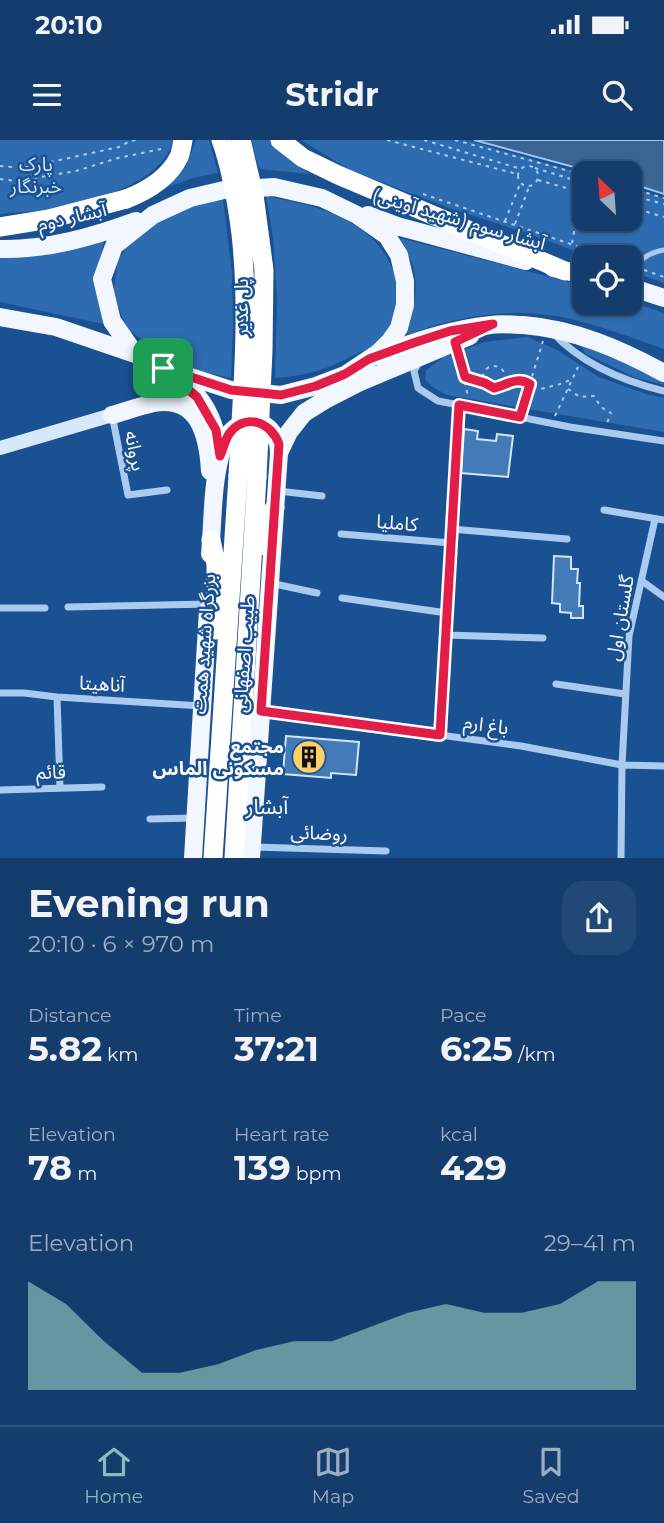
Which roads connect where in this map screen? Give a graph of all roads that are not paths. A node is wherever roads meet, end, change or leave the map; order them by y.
1 (221, 140) edge
2 (241, 140) edge
3 (280, 140) edge
4 (179, 144) edge
5 (322, 198) junction
6 (153, 215) junction
7 (0, 227) edge
8 (0, 249) edge
9 (664, 250) edge
10 (642, 260) edge
11 (565, 271) junction
12 (572, 272) edge
13 (642, 291) edge
14 (664, 298) edge
15 (0, 317) edge
16 (493, 324) junction
17 (548, 327) junction
18 (135, 354) junction
19 (423, 356) junction
20 (633, 356) junction
21 (369, 359) junction
22 (664, 362) edge
23 (163, 368) junction
24 (664, 373) edge
25 (664, 391) edge
26 (459, 405) junction
27 (112, 415) junction
28 (664, 441) edge
29 (0, 448) edge
30 (279, 453) junction
31 (220, 456) junction
32 (248, 476) junction
33 (167, 490) dead end
34 (322, 496) dead end
35 (276, 499) junction
36 (213, 503) junction
37 (604, 510) dead end
38 (654, 519) junction
39 (664, 520) edge
40 (452, 529) junction
41 (341, 534) dead end
42 (567, 539) dead end
43 (211, 540) junction
44 (451, 543) junction
45 (642, 581) junction
46 (270, 583) junction
47 (317, 593) dead end
48 (664, 597) edge
49 (342, 598) dead end
50 (208, 604) junction
51 (68, 607) dead end
52 (0, 608) edge
53 (45, 608) dead end
54 (447, 613) junction
55 (445, 635) junction
56 (543, 638) dead end
57 (556, 684) dead end
58 (0, 693) edge
59 (223, 693) junction
60 (625, 694) junction
61 (57, 697) junction
62 (203, 706) junction
63 (252, 706) junction
64 (440, 735) junction
65 (622, 765) junction
66 (664, 766) edge
67 (60, 787) junction
68 (102, 787) dead end
69 (0, 790) edge
70 (195, 818) junction
71 (150, 819) dead end
72 (386, 851) dead end
73 (251, 853) edge
74 (193, 858) edge
75 (212, 858) edge
76 (234, 858) edge
77 (621, 858) edge

1 - 32 highway, پل غدیر, bridge
2 - 32 highway, پل غدیر, bridge
3 - 11 highway
4 - 7 highway, bridge
5 - 6 main road
5 - 11 main road, آبشار سوم (شهید آوینی)
5 - 21 main road
6 - 8 main road, آبشار دوم
6 - 18 main road
9 - 10 lane
11 - 12 main road, آبشار سوم (شهید آوینی)
13 - 14 main road
15 - 18 main road
16 - 17 main road
16 - 19 main road
16 - 21 main road
17 - 20 main road
17 - 25 street
18 - 23 main road
19 - 26 street
19 - 30 main road
20 - 22 main road
20 - 24 main road
21 - 23 main road
23 - 27 main road
23 - 31 main road
26 - 28 street
26 - 40 street
27 - 29 main road
27 - 33 street, پروانه
27 - 36 main road
30 - 31 main road
30 - 35 main road, طبیب اصفهانی
31 - 36 main road, طبیب اصفهانی
32 - 59 highway, بزرگراه شهید همت
32 - 63 highway
34 - 35 street
35 - 46 main road, طبیب اصفهانی
35 - 63 highway
36 - 43 main road, طبیب اصفهانی
37 - 38 street
38 - 39 street
38 - 45 street, گلستان اول
40 - 42 street
40 - 44 street
41 - 44 street, کاملیا
43 - 50 main road, طبیب اصفهانی
43 - 59 highway
44 - 54 street
45 - 48 street
45 - 60 street, گلستان اول
46 - 47 street
46 - 63 main road, طبیب اصفهانی
49 - 54 street
50 - 51 street
50 - 62 main road, طبیب اصفهانی
52 - 53 street
54 - 55 street
55 - 56 street
55 - 64 street
57 - 60 street
58 - 61 street, آناهیتا
59 - 75 highway, بزرگراه شهید همت
60 - 65 street, گلستان اول
61 - 62 street, آناهیتا
61 - 67 street
62 - 70 main road, طبیب اصفهانی
63 - 64 street, باغ ارم
63 - 73 main road, طبیب اصفهانی
63 - 76 highway
64 - 65 street, باغ ارم
65 - 66 street, باغ ارم
65 - 77 street, گلستان اول
67 - 68 street, قائم
67 - 69 street, قائم
70 - 71 street
70 - 74 main road, طبیب اصفهانی
72 - 73 street, روضائی

